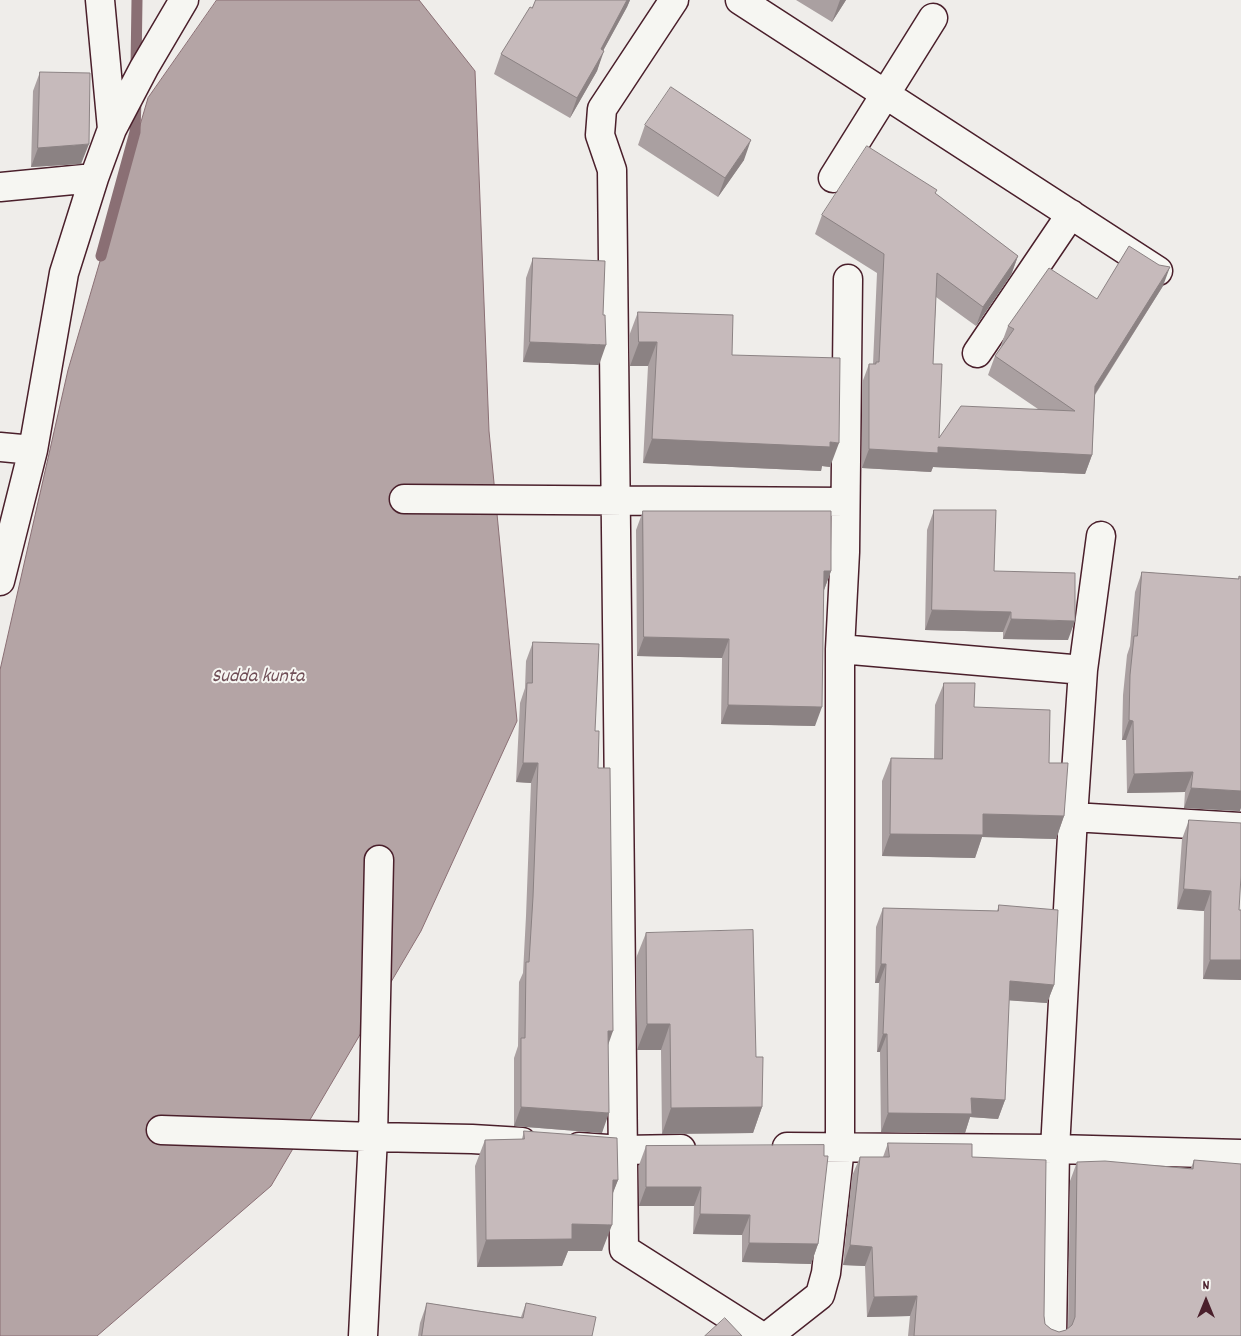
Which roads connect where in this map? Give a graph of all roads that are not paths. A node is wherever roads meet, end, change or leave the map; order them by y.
1 (100, 0) edge
2 (184, 0) edge
3 (674, 0) edge
4 (740, 0) edge
5 (933, 18) dead end
6 (884, 93) junction
7 (112, 129) junction
8 (834, 178) dead end
9 (0, 187) edge
10 (90, 191) junction
11 (1071, 214) junction
12 (1160, 272) edge
13 (848, 279) dead end
14 (976, 353) dead end
15 (0, 447) edge
16 (33, 450) junction
17 (404, 499) dead end
18 (617, 501) junction
19 (845, 502) junction
20 (1102, 536) dead end
21 (0, 581) edge
22 (840, 649) junction
23 (1083, 670) junction
24 (1073, 817) junction
25 (1241, 827) edge
26 (379, 860) dead end
27 (161, 1130) dead end
28 (373, 1138) junction
29 (840, 1147) junction
30 (761, 1148) edge
31 (701, 1149) edge
32 (1055, 1149) junction
33 (622, 1150) junction
34 (1241, 1154) edge
35 (364, 1336) edge
36 (761, 1336) edge
37 (768, 1336) edge
38 (1052, 1336) edge

1 - 7 street
2 - 7 street
3 - 18 street
4 - 6 street
5 - 6 street
6 - 8 street
6 - 11 street
7 - 10 street
9 - 10 street
10 - 16 street
11 - 12 street
11 - 14 street
13 - 19 street
15 - 16 street
16 - 21 street
17 - 18 street
18 - 19 street
18 - 33 street
19 - 22 street
20 - 23 street
22 - 23 street
22 - 29 street
23 - 24 street
24 - 25 street
24 - 32 street
26 - 28 street
27 - 28 street
28 - 33 street
28 - 35 street
29 - 30 street
29 - 32 street
29 - 37 street
31 - 33 street
32 - 34 street
32 - 38 street
33 - 36 street

